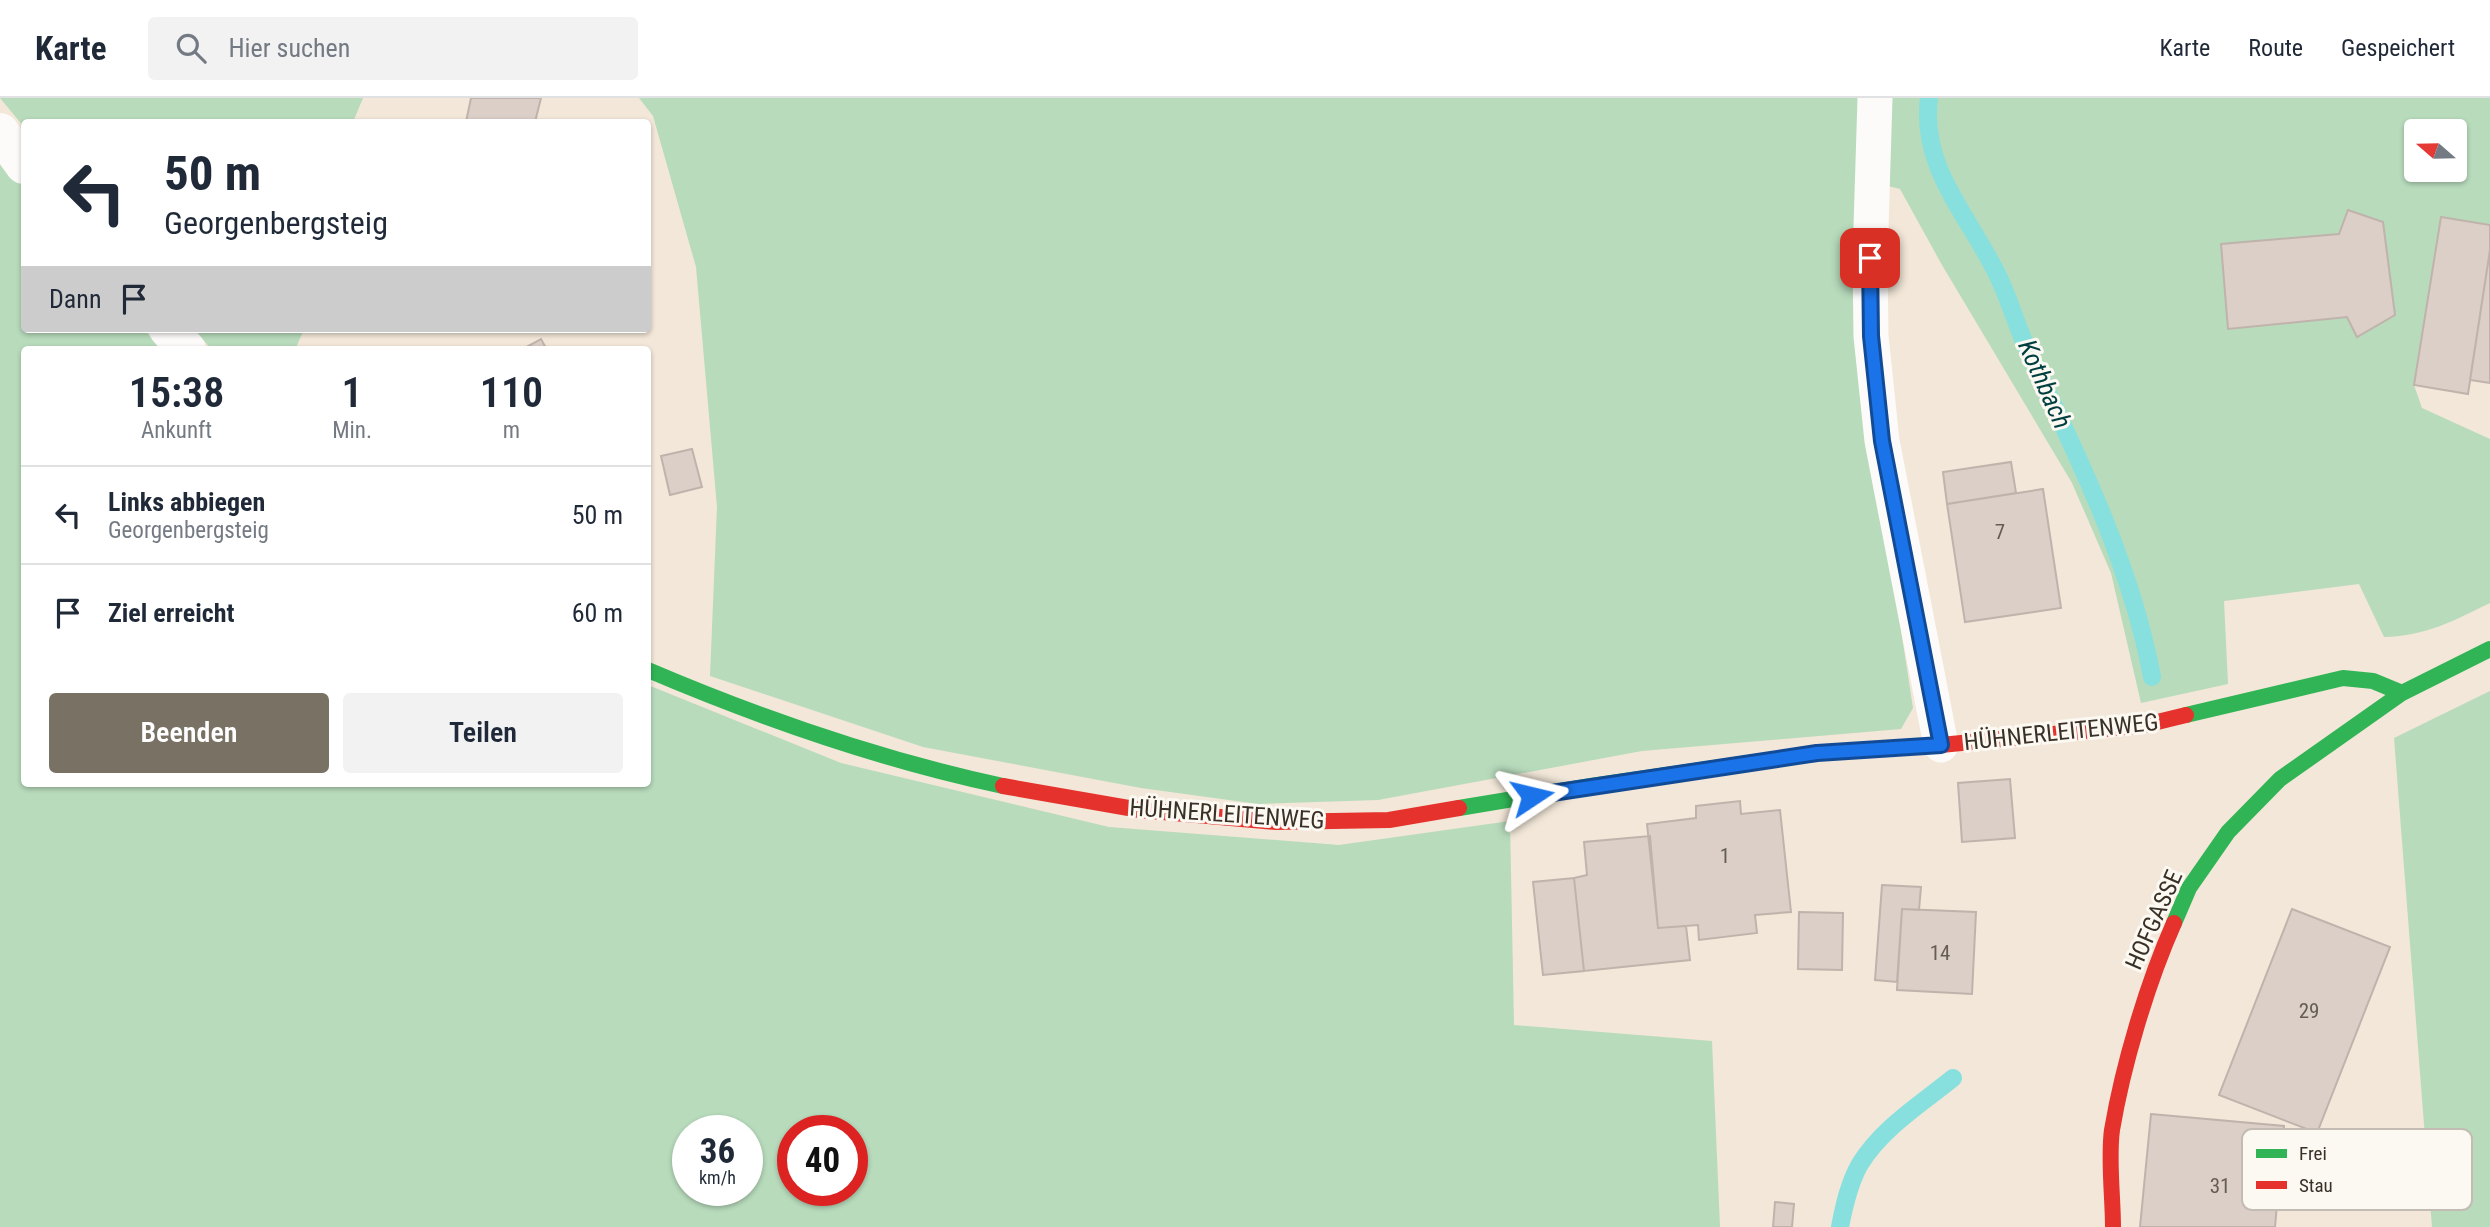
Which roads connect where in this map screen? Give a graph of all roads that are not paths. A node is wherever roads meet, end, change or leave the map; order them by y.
1 (1875, 98) edge
2 (0, 132) edge
3 (21, 161) edge
4 (172, 333) edge
5 (183, 346) edge
6 (2490, 649) edge
7 (651, 671) edge
8 (2402, 693) junction
9 (1941, 745) junction
10 (2113, 1227) edge

1 - 9 lane
2 - 3 street
4 - 5 street
6 - 8 street, HOFGASSE
7 - 9 street, HÜHNERLEITENWEG
8 - 9 street, HÜHNERLEITENWEG
8 - 10 street, HOFGASSE

